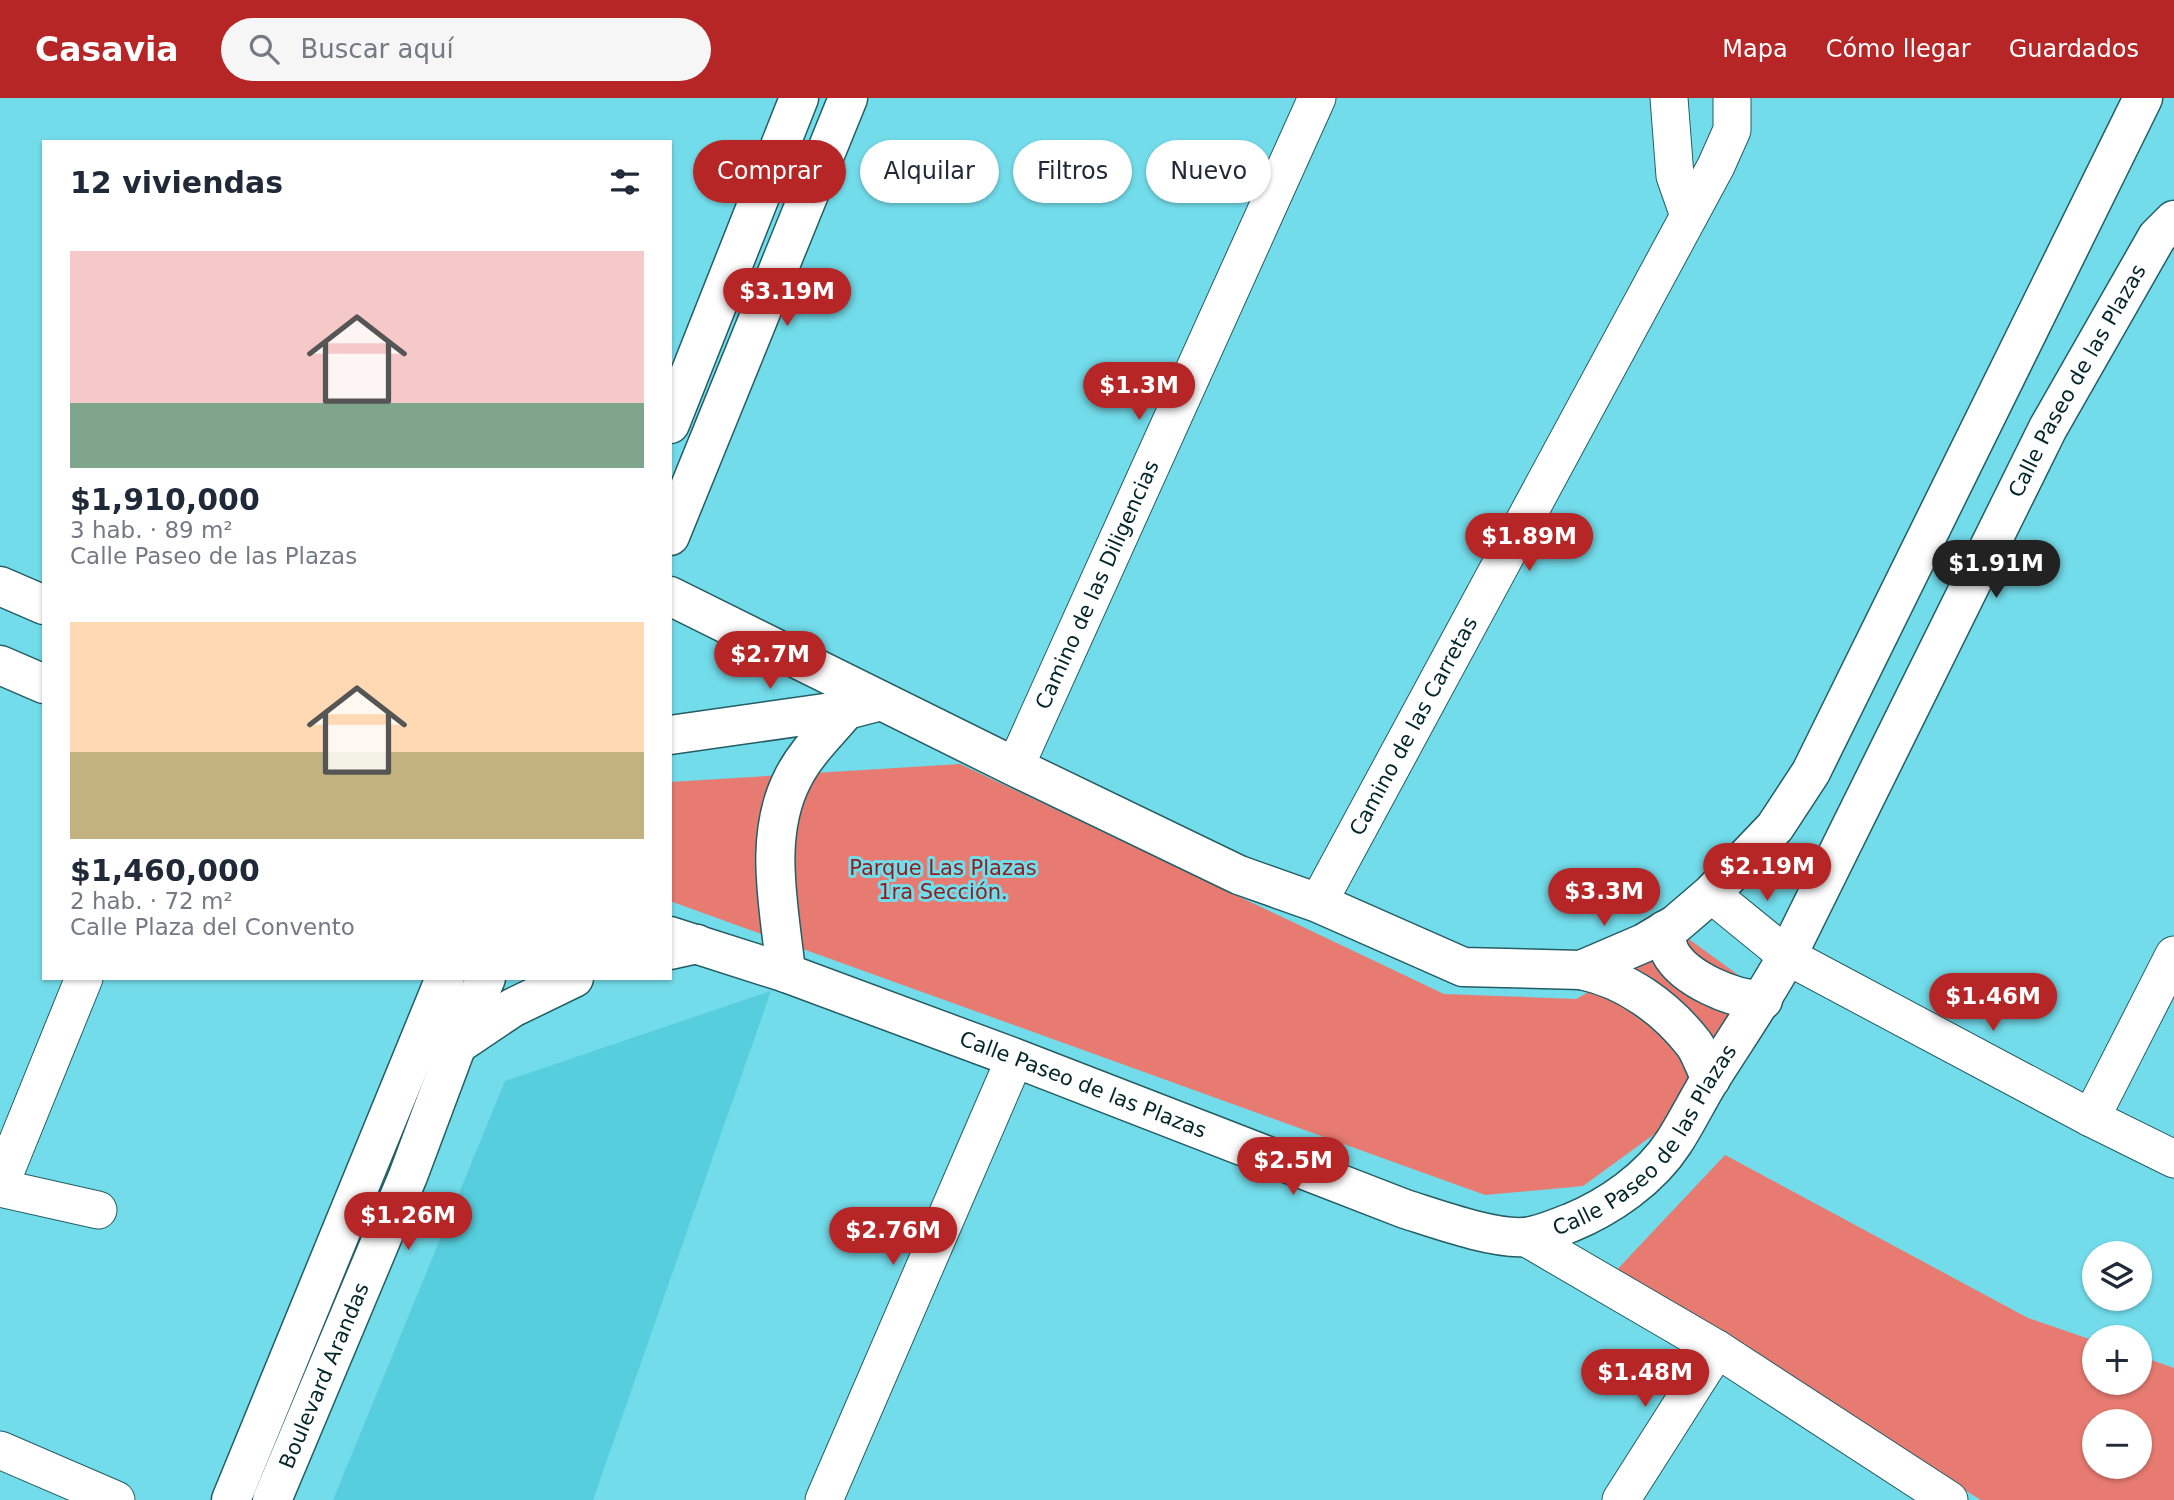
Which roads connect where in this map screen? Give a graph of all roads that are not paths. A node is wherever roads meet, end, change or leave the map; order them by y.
1 (799, 98) edge
2 (848, 98) edge
3 (1317, 98) edge
4 (1669, 98) edge
5 (1732, 98) edge
6 (2143, 98) edge
7 (1689, 216) junction
8 (2174, 220) edge
9 (672, 419) edge
10 (672, 531) edge
11 (0, 586) edge
12 (672, 597) edge
13 (42, 604) edge
14 (0, 665) edge
15 (42, 683) edge
16 (864, 706) junction
17 (672, 735) edge
18 (1015, 768) junction
19 (1711, 894) junction
20 (1318, 903) junction
21 (1665, 930) junction
22 (679, 943) edge
23 (1787, 956) junction
24 (2174, 956) edge
25 (1581, 970) junction
26 (786, 973) junction
27 (83, 980) edge
28 (443, 980) edge
29 (485, 980) edge
30 (570, 980) edge
31 (1763, 1000) junction
32 (457, 1045) junction
33 (1015, 1058) junction
34 (1711, 1079) junction
35 (2091, 1118) junction
36 (2174, 1159) edge
37 (0, 1187) edge
38 (98, 1210) dead end
39 (1525, 1237) junction
40 (1717, 1349) junction
41 (0, 1450) edge
42 (116, 1500) edge
43 (231, 1500) edge
44 (272, 1500) edge
45 (824, 1500) edge
46 (1621, 1500) edge
47 (1950, 1500) edge

1 - 9 street
2 - 10 street
3 - 18 street, Camino de las Diligencias
4 - 7 street
5 - 7 street, Camino de las Carretas
6 - 19 street
7 - 20 street, Camino de las Carretas
8 - 23 street, Calle Paseo de las Plazas
11 - 13 street
12 - 16 street
14 - 15 street
16 - 17 street
16 - 18 street
16 - 26 street
18 - 20 street
19 - 21 street
19 - 23 street
20 - 25 street
21 - 25 street
21 - 31 street
22 - 26 street, Calle Paseo de las Plazas
23 - 31 street, Calle Paseo de las Plazas
23 - 35 street
24 - 35 street
25 - 34 street
26 - 33 street, Calle Paseo de las Plazas
27 - 37 street
28 - 43 street, Boulevard Arandas
29 - 32 street, Boulevard Arandas
30 - 32 street
31 - 34 street, Calle Paseo de las Plazas
32 - 44 street, Boulevard Arandas
33 - 39 street, Calle Paseo de las Plazas
33 - 45 street
34 - 39 street, Calle Paseo de las Plazas
35 - 36 street
37 - 38 street
39 - 40 street
40 - 46 street
40 - 47 street
41 - 42 street

